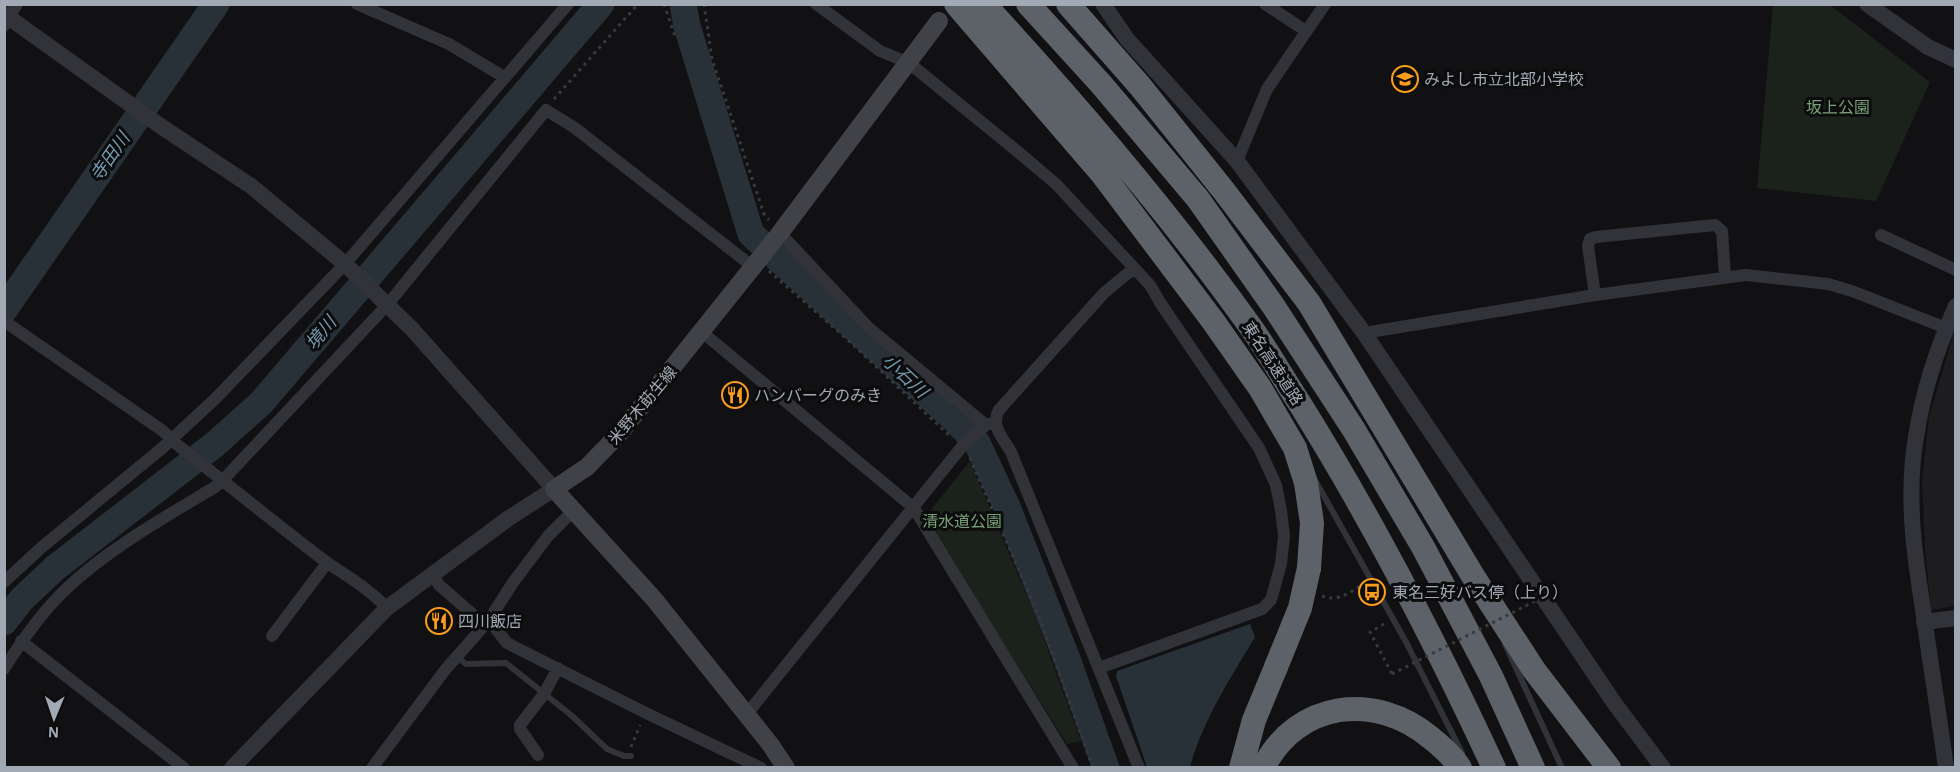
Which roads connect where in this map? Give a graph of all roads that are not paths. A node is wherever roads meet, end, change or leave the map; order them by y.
1 (357, 4) edge
2 (568, 4) edge
3 (816, 4) edge
4 (984, 4) edge
5 (1028, 4) edge
6 (1068, 4) edge
7 (1103, 4) edge
8 (1265, 4) edge
9 (1325, 4) edge
10 (1867, 4) edge
11 (948, 13) edge
12 (9, 15) edge
13 (1306, 32) junction
14 (1956, 60) edge
15 (909, 63) junction
16 (504, 77) junction
17 (1237, 161) junction
18 (780, 233) junction
19 (1881, 235) dead end
20 (345, 264) junction
21 (754, 264) junction
22 (1133, 269) junction
23 (1956, 270) edge
24 (1725, 276) junction
25 (1595, 296) junction
26 (388, 304) junction
27 (1956, 306) edge
28 (4, 321) edge
29 (1946, 328) junction
30 (702, 332) junction
31 (1364, 333) junction
32 (987, 426) junction
33 (172, 441) junction
34 (1295, 448) junction
35 (220, 478) junction
36 (554, 489) junction
37 (914, 508) junction
38 (574, 510) junction
39 (327, 563) junction
40 (433, 574) junction
41 (1473, 576) junction
42 (4, 582) edge
43 (387, 608) junction
44 (1956, 618) edge
45 (487, 622) junction
46 (1924, 622) junction
47 (1498, 630) dead end
48 (272, 636) dead end
49 (21, 641) junction
50 (1503, 641) dead end
51 (457, 657) junction
52 (558, 668) junction
53 (1099, 668) junction
54 (4, 669) edge
55 (544, 694) junction
56 (746, 716) junction
57 (538, 755) dead end
58 (631, 756) road end
59 (184, 768) edge
60 (232, 768) edge
61 (372, 768) edge
62 (761, 768) edge
63 (786, 768) edge
64 (1073, 768) edge
65 (1139, 768) edge
66 (1241, 768) edge
67 (1263, 768) edge
68 (1460, 768) edge
69 (1468, 768) edge
70 (1494, 768) edge
71 (1533, 768) edge
72 (1562, 768) edge
73 (1609, 768) edge
74 (1663, 768) edge
75 (1946, 768) edge

1 - 16 street
2 - 16 street
3 - 15 street
4 - 70 highway, 東名高速道路
5 - 71 highway, 東名高速道路
6 - 41 highway
7 - 17 street
8 - 13 street
9 - 13 street
10 - 14 street
11 - 15 main road, 米野木莇生線
11 - 34 highway
12 - 20 street
13 - 17 street
15 - 18 main road, 米野木莇生線
15 - 22 street
16 - 20 street
17 - 31 street
18 - 21 main road, 米野木莇生線
18 - 32 street
19 - 23 street
20 - 26 street
20 - 33 street
21 - 26 street
21 - 30 main road, 米野木莇生線
22 - 32 street
22 - 53 street
24 - 25 street
24 - 25 street
24 - 29 street
25 - 31 street
26 - 35 street
26 - 36 street
27 - 29 street
28 - 33 street
29 - 46 street
30 - 36 main road, 米野木莇生線
30 - 37 street
31 - 74 street
32 - 37 street
32 - 53 street
33 - 35 street
33 - 42 street
34 - 66 highway, bridge
34 - 69 lane
35 - 39 street
35 - 49 street
36 - 38 main road
36 - 40 street
37 - 56 street
37 - 64 street
38 - 45 street
38 - 56 main road
39 - 43 street
39 - 48 street
40 - 43 street
40 - 45 street
41 - 47 lane
41 - 73 highway
43 - 60 street
44 - 46 street
45 - 51 street
45 - 52 street
46 - 75 street
49 - 54 street
49 - 59 street
50 - 72 lane
51 - 55 lane
51 - 61 street
52 - 55 street
52 - 62 street
53 - 65 street
55 - 57 street
55 - 58 lane
56 - 63 main road
67 - 68 highway

